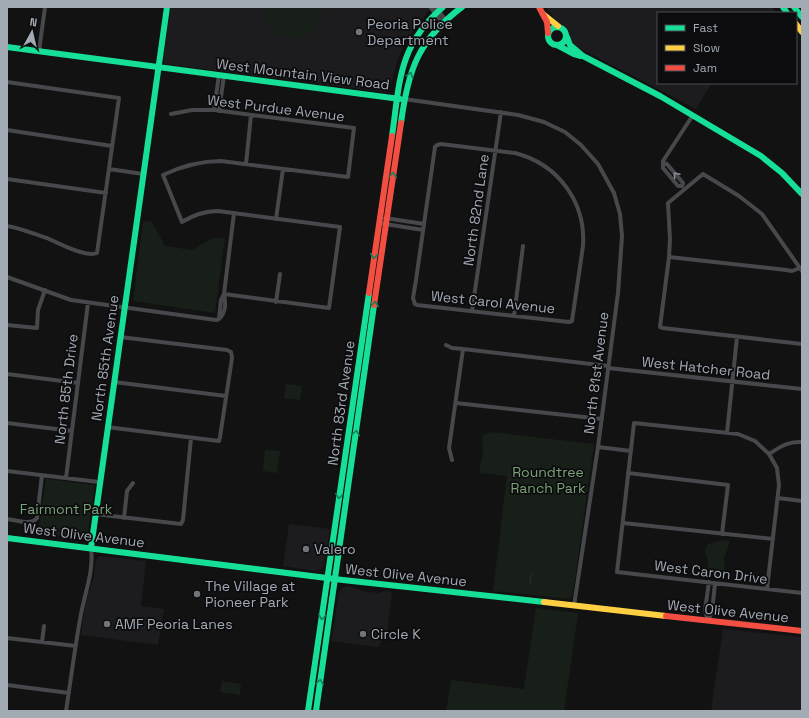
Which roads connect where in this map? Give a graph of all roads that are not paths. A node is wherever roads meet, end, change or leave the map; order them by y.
1 (45, 7) edge
2 (167, 7) edge
3 (430, 7) edge
4 (462, 7) edge
5 (538, 7) edge
6 (794, 7) edge
7 (438, 10) edge
8 (543, 14) junction
9 (802, 18) edge
10 (444, 21) junction
11 (558, 26) junction
12 (548, 32) junction
13 (567, 37) junction
14 (557, 45) junction
15 (7, 47) edge
16 (39, 51) junction
17 (419, 53) junction
18 (406, 54) junction
19 (583, 56) junction
20 (159, 66) junction
21 (221, 75) junction
22 (7, 82) edge
23 (396, 98) junction
24 (404, 99) junction
25 (216, 110) junction
26 (501, 112) junction
27 (171, 114) dead end
28 (251, 115) junction
29 (693, 115) junction
30 (7, 130) edge
31 (112, 146) junction
32 (496, 150) junction
33 (586, 151) joint
34 (246, 164) junction
35 (109, 169) junction
36 (283, 169) junction
37 (143, 174) junction
38 (7, 179) edge
39 (683, 188) junction
40 (106, 193) junction
41 (802, 194) edge
42 (234, 213) junction
43 (276, 219) junction
44 (379, 220) junction
45 (387, 221) junction
46 (424, 224) junction
47 (7, 226) edge
48 (423, 230) junction
49 (48, 232) dead end
50 (46, 238) junction
51 (523, 246) dead end
52 (670, 257) junction
53 (801, 269) edge
54 (280, 274) dead end
55 (7, 277) edge
56 (45, 290) junction
57 (224, 294) junction
58 (276, 302) junction
59 (88, 303) junction
60 (124, 308) junction
61 (472, 311) junction
62 (514, 316) junction
63 (7, 325) edge
64 (120, 337) junction
65 (737, 337) junction
66 (802, 344) edge
67 (446, 345) dead end
68 (463, 349) junction
69 (608, 367) junction
70 (7, 374) edge
71 (114, 382) junction
72 (732, 382) junction
73 (78, 383) junction
74 (802, 389) edge
75 (226, 396) junction
76 (456, 403) junction
77 (602, 419) junction
78 (7, 423) edge
79 (107, 427) junction
80 (72, 432) junction
81 (727, 432) junction
82 (191, 438) junction
83 (802, 442) edge
84 (598, 447) junction
85 (631, 451) junction
86 (769, 454) junction
87 (452, 460) dead end
88 (7, 471) edge
89 (343, 473) junction
90 (628, 473) junction
91 (350, 474) junction
92 (42, 475) junction
93 (66, 478) junction
94 (99, 482) junction
95 (133, 483) dead end
96 (778, 498) junction
97 (802, 501) edge
98 (95, 514) junction
99 (124, 518) junction
100 (7, 519) edge
101 (623, 522) junction
102 (722, 534) junction
103 (7, 538) edge
104 (773, 539) junction
105 (91, 548) junction
106 (328, 578) junction
107 (335, 579) junction
108 (708, 582) junction
109 (715, 583) junction
110 (767, 589) junction
111 (802, 593) edge
112 (574, 606) junction
113 (708, 621) junction
114 (44, 626) dead end
115 (802, 632) edge
116 (7, 638) edge
117 (42, 642) junction
118 (76, 646) junction
119 (7, 685) edge
120 (69, 693) junction
121 (308, 709) edge
122 (316, 709) edge
123 (66, 711) edge

1 - 16 street
2 - 20 main road, North 85th Avenue
3 - 7 street
4 - 10 main road, North 83rd Avenue
5 - 8 main road
6 - 9 main road
7 - 10 street
7 - 18 main road, North 83rd Avenue
8 - 11 main road
8 - 12 main road
10 - 17 main road, North 83rd Avenue
11 - 12 main road
11 - 13 main road
12 - 14 main road
13 - 14 main road
13 - 19 main road
14 - 19 main road
15 - 16 main road, West Mountain View Road
16 - 20 main road, West Mountain View Road
17 - 18 main road
24 -> 17 main road, North 83rd Avenue
18 - 23 main road, North 83rd Avenue
19 - 29 main road
20 - 21 main road, West Mountain View Road
20 - 37 main road, North 85th Avenue
21 - 23 main road, West Mountain View Road
21 - 25 street
22 - 31 street
23 - 24 main road, West Mountain View Road
23 - 44 main road, North 83rd Avenue
24 - 26 street, West Mountain View Road
45 -> 24 main road, North 83rd Avenue
25 - 27 street, West Purdue Avenue
25 - 28 street, West Purdue Avenue
26 - 32 street, North 82nd Lane
26 - 33 street, West Mountain View Road
28 - 34 street
28 - 36 street, West Purdue Avenue
29 - 39 street
29 - 41 main road
30 - 31 street
31 - 35 street
32 - 46 street
32 - 61 street, North 82nd Lane
32 - 62 street, West Carol Avenue
33 - 69 street, North 81st Avenue
34 - 36 street
34 - 42 street
35 - 37 street
35 - 40 street
36 - 43 street
37 - 60 main road, North 85th Avenue
38 - 40 street
39 - 52 street
39 - 53 street
40 - 50 street
42 - 43 street
42 - 57 street
43 - 58 street
44 - 45 street
44 -> 89 main road, North 83rd Avenue
45 - 46 street
45 - 48 street
91 -> 45 main road, North 83rd Avenue
46 - 48 street
47 - 50 street
48 - 61 street, West Carol Avenue
49 - 50 street
51 - 62 street
52 - 53 street
52 - 65 street
54 - 58 street
55 - 56 street
56 - 59 street
56 - 63 street
57 - 58 street
57 - 60 street
59 - 60 street
59 - 73 street, North 85th Drive
60 - 64 main road, North 85th Avenue
61 - 62 street, West Carol Avenue
64 - 71 main road, North 85th Avenue
64 - 75 street
65 - 66 street
65 - 72 street
67 - 68 street, West Hatcher Road
68 - 69 street, West Hatcher Road
68 - 76 street
69 - 72 street, West Hatcher Road
69 - 77 street, North 81st Avenue
70 - 73 street
71 - 75 street
71 - 79 main road, North 85th Avenue
72 - 74 street, West Hatcher Road
72 - 81 street
73 - 80 street, North 85th Drive
75 - 82 street
76 - 77 street
76 - 87 street
77 - 84 street, North 81st Avenue
78 - 80 street
79 - 82 street
79 - 94 main road, North 85th Avenue
80 - 93 street, North 85th Drive
81 - 85 street
81 - 86 street
82 - 99 street
83 - 86 street
84 - 85 street
84 - 112 street, North 81st Avenue
85 - 90 street
86 - 96 street
88 - 92 street
89 - 91 main road
89 -> 106 main road, North 83rd Avenue
90 - 101 street
90 - 102 street
91 - 107 main road, North 83rd Avenue
92 - 93 street
92 - 100 street
93 - 94 street
94 - 98 main road, North 85th Avenue
95 - 99 street
96 - 97 street
96 - 104 street
98 - 99 street
98 - 105 main road, North 85th Avenue
101 - 102 street
101 - 108 street, West Caron Drive
102 - 104 street
103 - 105 main road, West Olive Avenue
104 - 110 street
105 - 106 main road, West Olive Avenue
105 - 118 street, North 85th Avenue
106 - 107 main road, West Olive Avenue
106 -> 121 main road, North 83rd Avenue
107 - 112 main road, West Olive Avenue
122 -> 107 main road, North 83rd Avenue
108 - 109 street, West Caron Drive
108 - 113 street
109 - 110 street, West Caron Drive
109 - 113 street
110 - 111 street, West Caron Drive
112 - 113 main road, West Olive Avenue
113 - 115 main road, West Olive Avenue
114 - 117 street
116 - 117 street
117 - 118 street
118 - 120 street, North 85th Avenue
119 - 120 street
120 - 123 street, North 85th Avenue
121 - 122 main road

